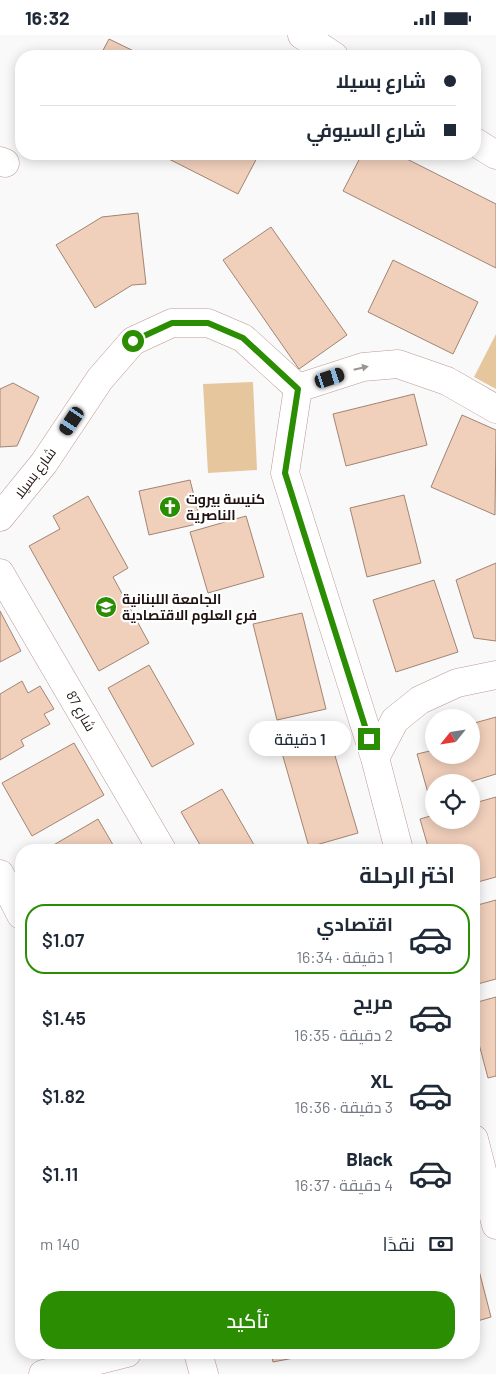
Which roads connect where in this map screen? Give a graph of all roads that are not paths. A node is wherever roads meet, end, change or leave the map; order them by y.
1 (302, 35) edge
2 (325, 50) edge
3 (481, 146) edge
4 (496, 155) edge
5 (298, 389) junction
6 (496, 409) edge
7 (0, 517) edge
8 (0, 573) edge
9 (496, 675) edge
10 (375, 758) junction
11 (158, 844) edge
12 (397, 844) edge
13 (0, 874) edge
14 (15, 903) edge
15 (480, 1162) edge
16 (496, 1225) edge
17 (103, 1359) edge
18 (200, 1359) edge
19 (43, 1374) edge
20 (204, 1374) edge

1 - 2 street
3 - 4 street
5 -> 6 street
5 - 7 street, شارع بسيلا
5 - 10 street
8 - 11 street, شارع 87
9 - 10 street
10 - 12 street
13 - 14 street
15 - 16 street
17 - 19 street
18 - 20 street

